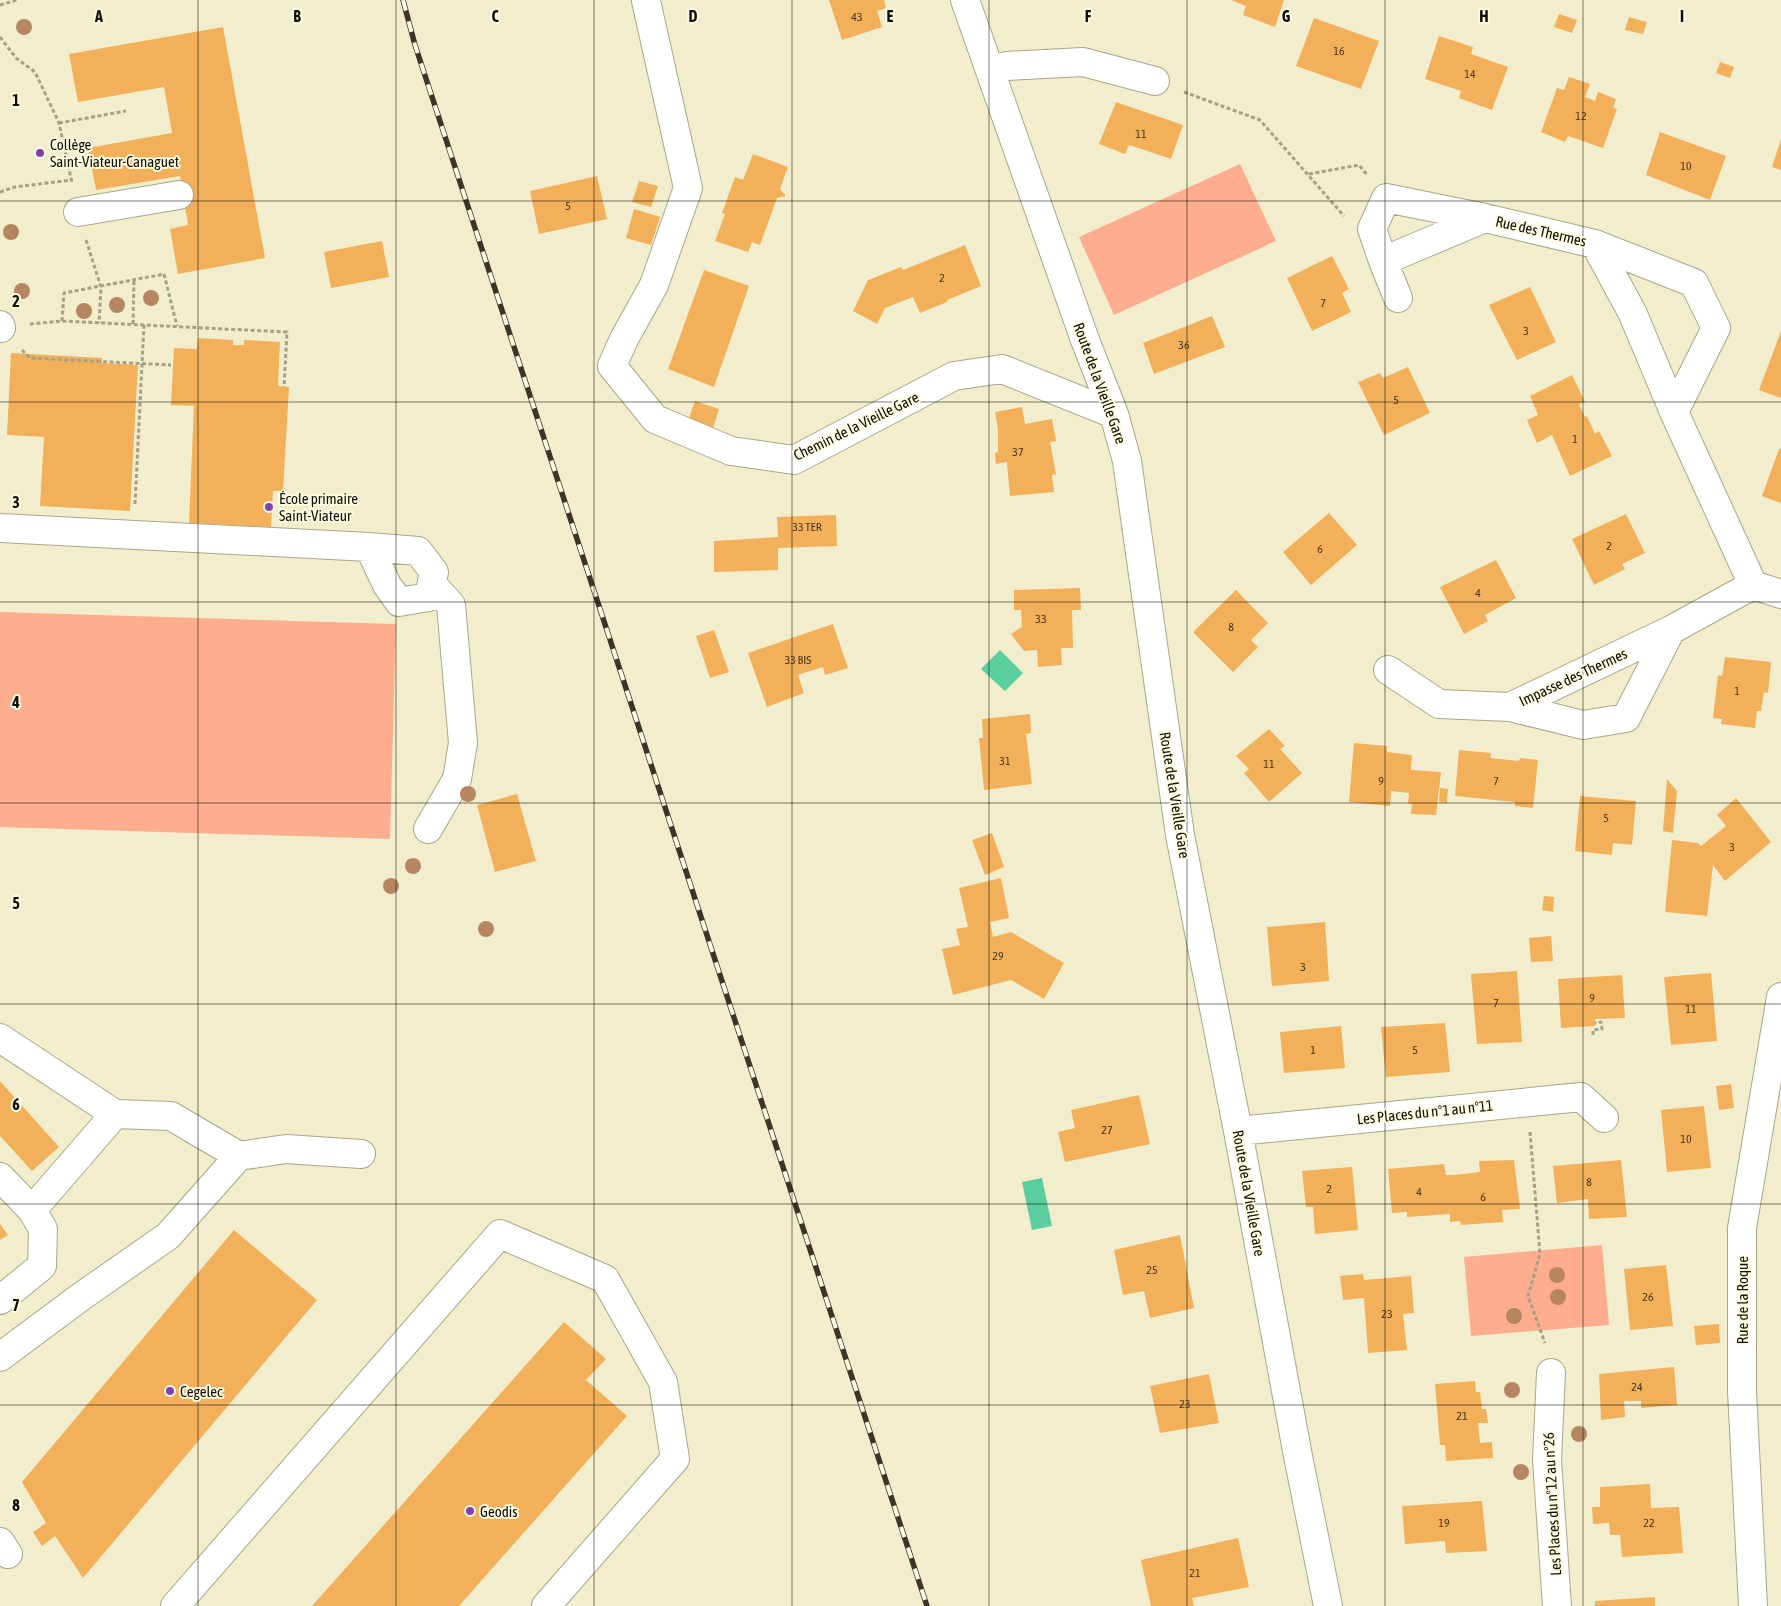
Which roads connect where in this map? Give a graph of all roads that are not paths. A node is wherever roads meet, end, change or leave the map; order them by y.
1 (965, 0) edge
2 (646, 1) dead end
3 (990, 71) junction
4 (1155, 81) road end
5 (179, 195) dead end
6 (78, 212) road end
7 (1485, 218) junction
8 (1595, 244) junction
9 (1383, 261) junction
10 (1398, 298) dead end
11 (1674, 412) junction
12 (1114, 414) junction
13 (0, 528) edge
14 (369, 547) junction
15 (432, 584) junction
16 (1753, 585) junction
17 (1781, 594) edge
18 (1672, 630) junction
19 (1388, 670) dead end
20 (1510, 707) junction
21 (428, 829) dead end
22 (1781, 997) edge
23 (0, 1038) edge
24 (115, 1114) junction
25 (1604, 1118) dead end
26 (1238, 1131) junction
27 (361, 1154) dead end
28 (239, 1156) junction
29 (0, 1177) edge
30 (32, 1210) junction
31 (0, 1300) edge
32 (0, 1357) edge
33 (1551, 1373) road end
34 (175, 1606) edge
35 (546, 1606) edge
36 (1328, 1606) edge
37 (1558, 1606) edge
38 (1753, 1606) edge

1 - 3 street, Route de la Vieille Gare
2 - 12 street, Chemin de la Vieille Gare
3 - 4 street
3 - 12 street, Route de la Vieille Gare
5 - 6 street
7 - 8 street, Rue des Thermes
7 - 9 street, Rue des Thermes
7 - 9 street
8 - 11 street, Rue des Thermes
8 - 11 street, Rue des Thermes
9 - 10 street
11 - 16 street, Rue des Thermes
12 - 26 street, Route de la Vieille Gare
13 - 14 street
14 - 15 street
14 - 15 street
15 - 21 street
16 - 17 street
16 - 18 street, Impasse des Thermes
18 - 20 street, Impasse des Thermes
18 - 20 street
19 - 20 street, Impasse des Thermes
22 - 38 street, Rue de la Roque
23 - 24 street
24 - 28 street
24 - 30 street
25 - 26 street, Les Places du n°1 au n°11
26 - 36 street, Route de la Vieille Gare
27 - 28 street
28 - 32 street
29 - 30 street
30 - 31 street
33 - 37 street, Les Places du n°12 au n°26
34 - 35 street

